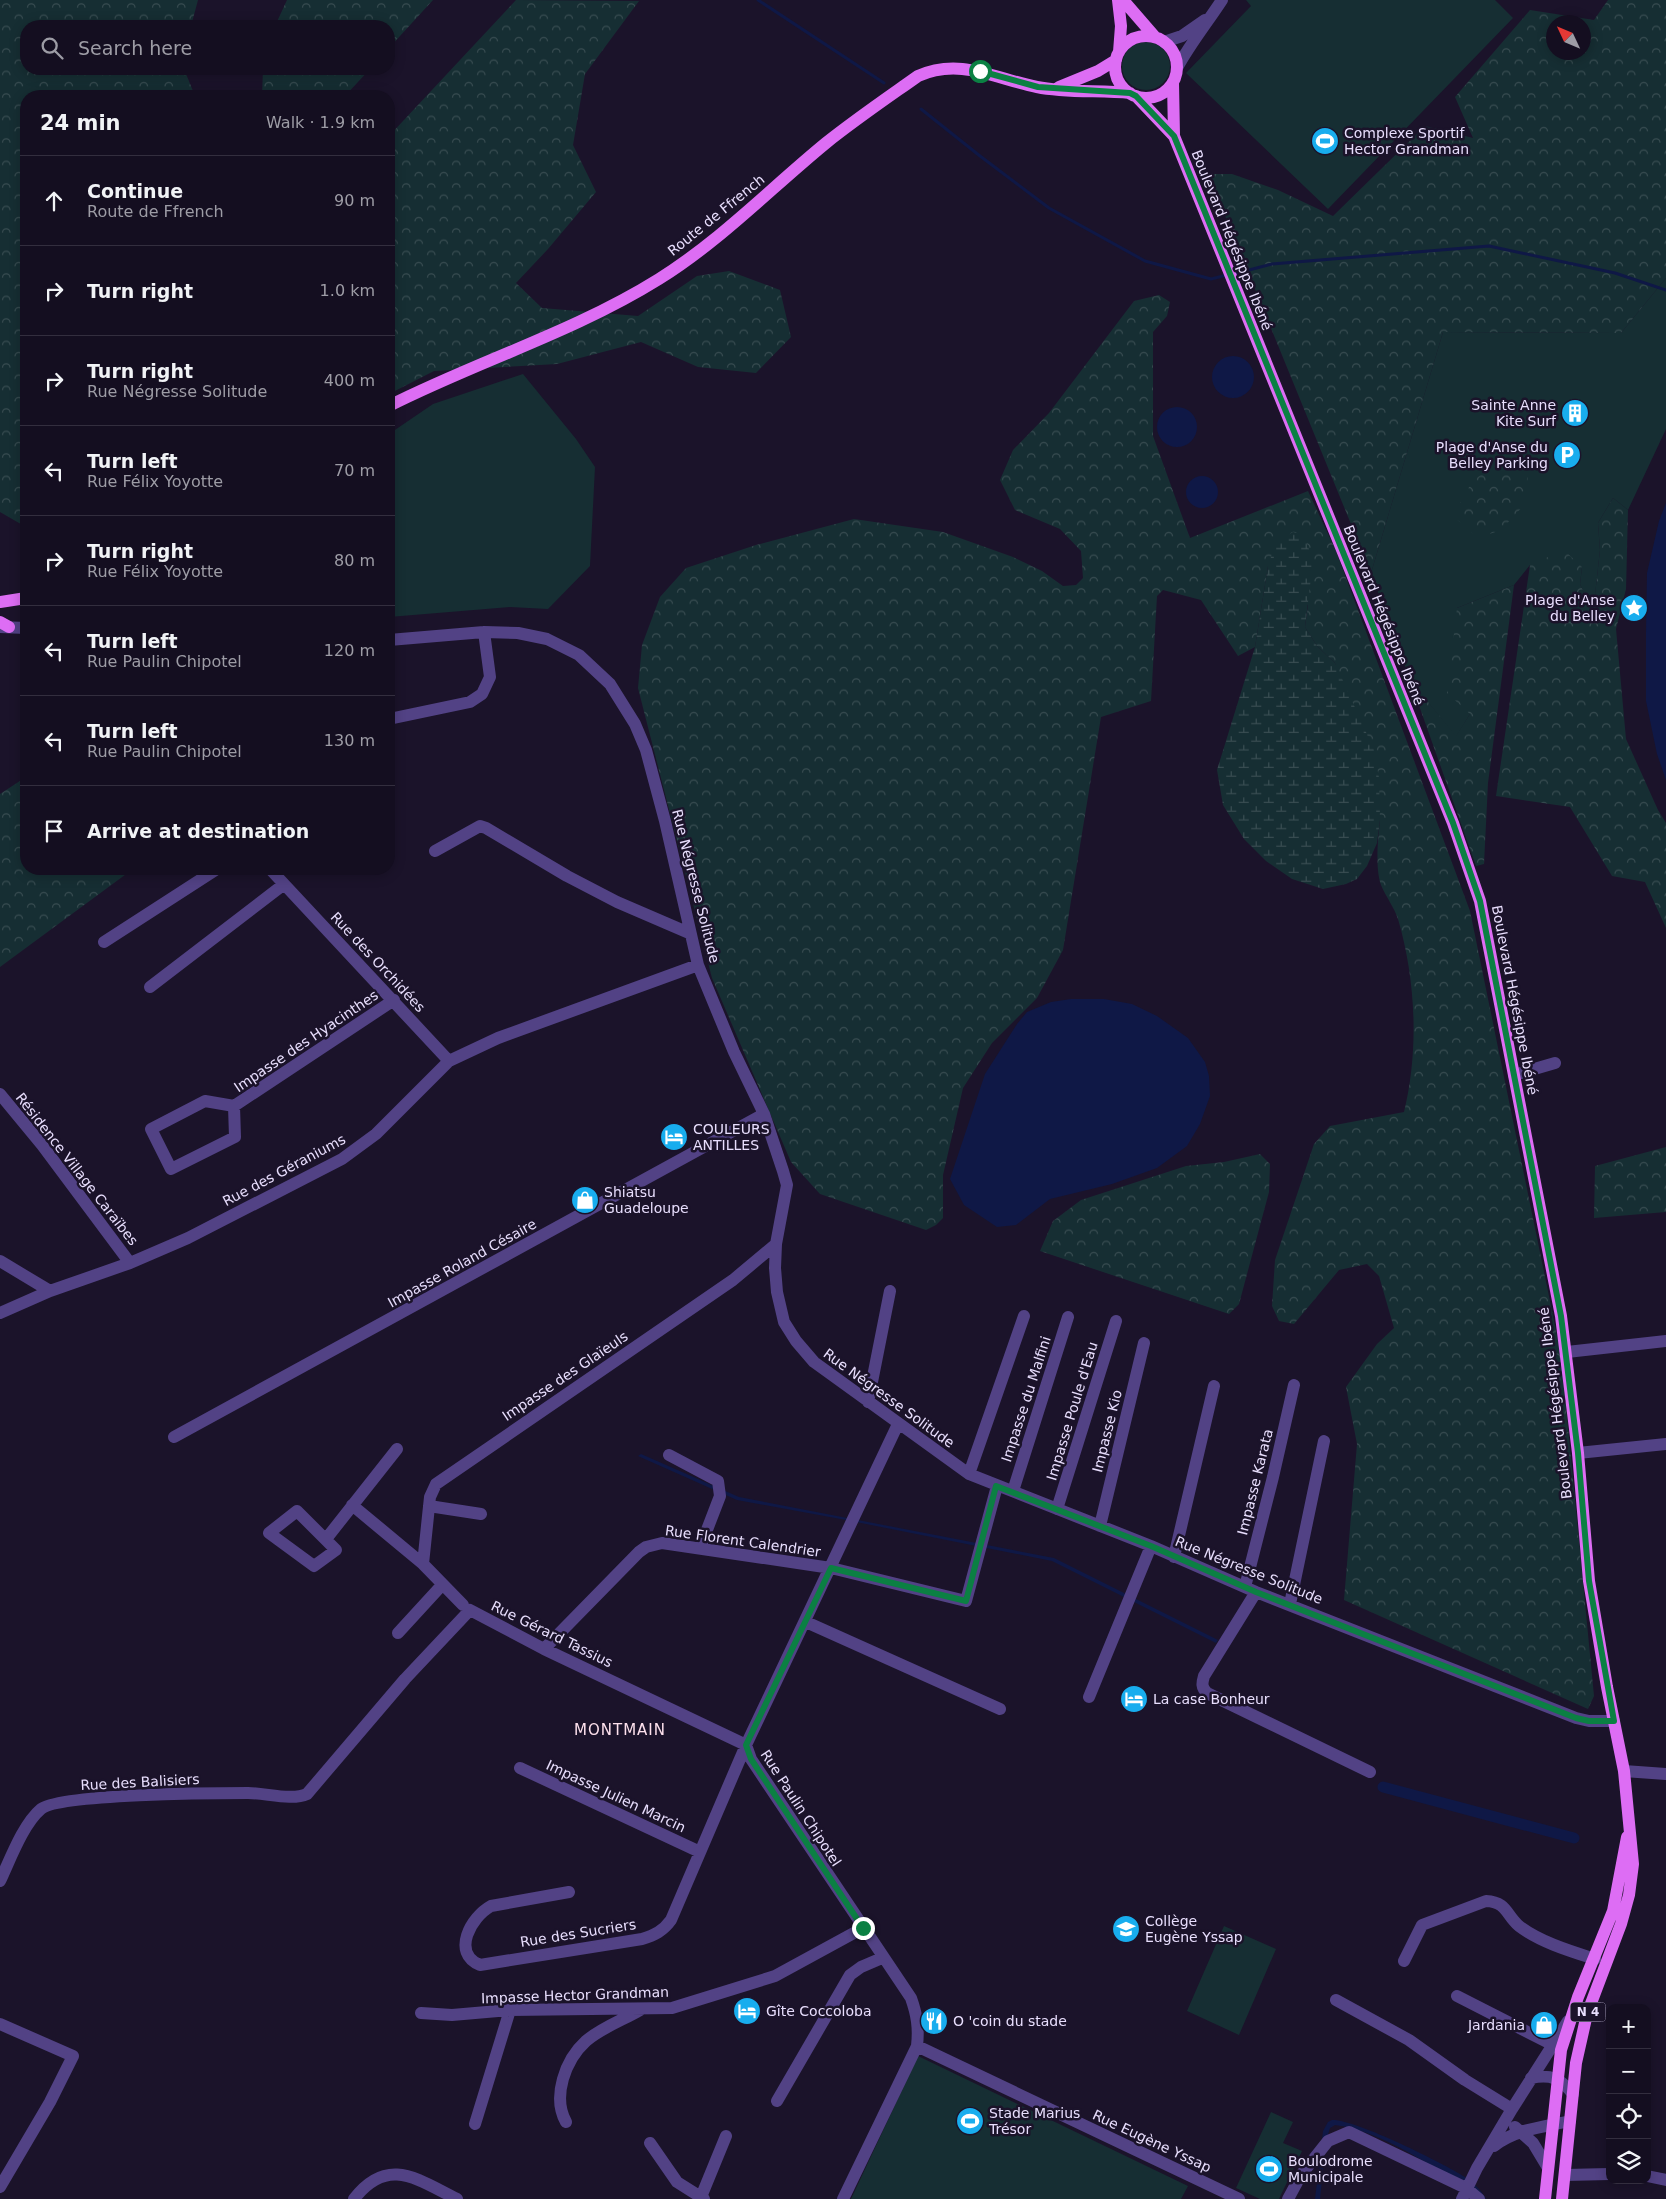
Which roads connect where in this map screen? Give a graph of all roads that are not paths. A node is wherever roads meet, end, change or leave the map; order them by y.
1 (1118, 0) edge
2 (1123, 0) edge
3 (1222, 0) edge
4 (1214, 12) junction
5 (1159, 40) junction
6 (1118, 56) junction
7 (1177, 68) junction
8 (1172, 82) junction
9 (1055, 88) junction
10 (1133, 94) junction
11 (1174, 136) junction
12 (395, 403) edge
13 (20, 599) edge
14 (0, 602) edge
15 (3, 625) edge
16 (20, 627) edge
17 (484, 632) junction
18 (395, 639) edge
19 (395, 718) edge
20 (435, 851) dead end
21 (209, 875) edge
22 (275, 875) edge
23 (283, 885) junction
24 (690, 933) junction
25 (104, 942) dead end
26 (698, 965) junction
27 (150, 987) dead end
28 (394, 1000) junction
29 (449, 1061) junction
30 (1555, 1063) dead end
31 (1514, 1075) junction
32 (0, 1094) edge
33 (234, 1106) junction
34 (764, 1114) junction
35 (776, 1244) junction
36 (0, 1261) edge
37 (130, 1263) junction
38 (890, 1291) dead end
39 (50, 1292) junction
40 (0, 1313) edge
41 (1024, 1316) dead end
42 (1068, 1317) dead end
43 (1116, 1321) dead end
44 (1666, 1341) edge
45 (1144, 1343) dead end
46 (1567, 1352) junction
47 (1294, 1384) dead end
48 (1214, 1386) dead end
49 (868, 1402) junction
50 (898, 1424) junction
51 (174, 1437) dead end
52 (1324, 1441) dead end
53 (1666, 1444) edge
54 (397, 1449) dead end
55 (1578, 1453) junction
56 (669, 1454) dead end
57 (969, 1474) junction
58 (996, 1486) junction
59 (1013, 1491) junction
60 (352, 1505) junction
61 (429, 1506) junction
62 (1057, 1509) junction
63 (482, 1514) dead end
64 (1100, 1526) junction
65 (326, 1539) junction
66 (1151, 1546) junction
67 (700, 1548) junction
68 (1174, 1557) junction
69 (423, 1564) junction
70 (831, 1568) junction
71 (442, 1585) junction
72 (1251, 1589) junction
73 (1290, 1604) junction
74 (463, 1605) dead end
75 (806, 1622) junction
76 (398, 1633) dead end
77 (544, 1649) junction
78 (1089, 1696) dead end
79 (1000, 1709) dead end
80 (1614, 1721) junction
81 (746, 1745) junction
82 (520, 1768) dead end
83 (1624, 1771) junction
84 (1370, 1772) dead end
85 (1666, 1774) edge
86 (318, 1782) joint
87 (1629, 1830) junction
88 (700, 1852) junction
89 (0, 1881) edge
90 (569, 1892) dead end
91 (863, 1928) junction
92 (882, 1958) junction
93 (1595, 1959) junction
94 (1404, 1961) dead end
95 (1456, 1996) dead end
96 (1336, 2000) dead end
97 (510, 2010) junction
98 (640, 2010) junction
99 (421, 2014) dead end
100 (1571, 2015) junction
101 (0, 2024) edge
102 (1553, 2044) junction
103 (917, 2046) junction
104 (1531, 2078) junction
105 (1557, 2078) junction
106 (1573, 2094) junction
107 (777, 2101) dead end
108 (1510, 2113) junction
109 (1570, 2121) junction
110 (566, 2122) dead end
111 (475, 2124) dead end
112 (1553, 2125) junction
113 (1518, 2132) junction
114 (726, 2136) dead end
115 (650, 2144) dead end
116 (1490, 2149) junction
117 (1548, 2168) junction
118 (1606, 2174) edge
119 (1565, 2175) junction
120 (1651, 2177) edge
121 (1666, 2180) edge
122 (0, 2187) edge
123 (1464, 2194) edge
124 (450, 2198) edge
125 (702, 2198) edge
126 (354, 2199) edge
127 (843, 2199) edge
128 (1239, 2199) edge
129 (1288, 2199) edge
130 (1479, 2199) edge
131 (1545, 2199) edge
132 (1562, 2199) edge

1 - 6 main road
2 - 5 main road
3 - 4 street
4 - 5 street
4 - 7 street
5 - 6 main road
5 - 7 main road
6 - 9 main road, Route de Ffrench
6 - 10 main road
7 - 8 main road
8 - 10 main road
8 - 11 main road, Boulevard Hégésippe Ibéné / N 4
9 - 10 main road, Route de Ffrench
9 - 12 main road, Route de Ffrench
10 - 11 main road, Boulevard Hégésippe Ibéné / N 4
11 - 31 main road, Boulevard Hégésippe Ibéné / N 4
13 - 14 main road
15 - 16 street
17 - 18 street, Rue Négresse Solitude
17 - 19 street
17 - 24 street, Rue Négresse Solitude
20 - 24 street
21 - 25 street
22 - 23 street, Rue des Orchidées
23 - 27 street
23 - 28 street, Rue des Orchidées
24 - 26 street, Rue Négresse Solitude
26 - 29 street, Rue des Géraniums
26 - 34 street, Rue Négresse Solitude
28 - 29 street, Rue des Orchidées
28 - 33 street, Impasse des Hyacinthes
29 - 37 street, Rue des Géraniums
30 - 31 street
31 - 46 main road, Boulevard Hégésippe Ibéné / N 4
32 - 37 street, Résidence Village Caraïbes
33 - 33 street, Impasse des Hyacinthes
34 - 35 street, Rue Négresse Solitude
34 - 51 street, Impasse Roland Césaire
35 - 49 street, Rue Négresse Solitude
35 - 61 street, Impasse des Glaïeuls
36 - 39 street
37 - 39 street, Rue des Géraniums
38 - 49 street
39 - 40 street, Rue des Géraniums
41 - 57 street
42 - 59 street, Impasse du Malfini
43 - 62 street, Impasse Poule d'Eau
44 - 46 street
45 - 64 street, Impasse Kio
46 - 55 main road, Boulevard Hégésippe Ibéné / N 4
47 - 72 street, Impasse Karata
48 - 68 street
49 - 50 street, Rue Négresse Solitude
50 - 57 street, Rue Négresse Solitude
50 - 70 street, Rue Paulin Chipotel
52 - 73 street
53 - 55 street
54 - 60 street
55 - 80 main road, Boulevard Hégésippe Ibéné / N 4
56 - 67 street
57 - 58 street, Rue Négresse Solitude
58 - 59 street, Rue Négresse Solitude
58 - 70 street, Rue Florent Calendrier
59 - 62 street, Rue Négresse Solitude
60 - 65 street
60 - 69 street
61 - 63 street
61 - 69 street, Impasse des Glaïeuls
62 - 64 street, Rue Négresse Solitude
64 - 66 street, Rue Négresse Solitude
65 - 65 street
66 - 68 street, Rue Négresse Solitude
66 - 78 street
67 - 70 street, Rue Florent Calendrier
67 - 77 street, Rue Florent Calendrier
68 - 72 street, Rue Négresse Solitude
69 - 71 street
70 - 75 street, Rue Paulin Chipotel
71 - 74 street
71 - 76 street
72 - 73 street, Rue Négresse Solitude
72 - 84 street, Impasse Karata
73 - 80 street, Rue Négresse Solitude
75 - 79 street
75 - 81 street, Rue Paulin Chipotel
77 - 81 street, Rue Gérard Tassius
77 - 86 street, Rue Gérard Tassius
80 - 83 main road, Boulevard Hégésippe Ibéné / N 4
81 - 88 street, Rue des Sucriers
81 - 91 street, Rue Paulin Chipotel
82 - 88 street, Impasse Julien Marcin
83 - 85 street
83 - 87 main road, Boulevard Hégésippe Ibéné / N 4
86 - 89 street, Rue des Balisiers
87 - 93 main road, Boulevard Hégésippe Ibéné / N 4
87 - 106 main road, Boulevard Hégésippe Ibéné / N 4
88 - 90 street, Rue des Sucriers
91 - 92 street, Rue Paulin Chipotel
91 - 98 street, Impasse Hector Grandman
92 - 103 street, Rue Paulin Chipotel
92 - 107 street
93 - 94 street
93 - 100 main road, Boulevard Hégésippe Ibéné / N 4
95 - 102 street
96 - 108 street
97 - 98 street, Impasse Hector Grandman
97 - 99 street, Impasse Hector Grandman
97 - 111 street
98 - 110 street
100 - 102 street
100 - 105 main road, Boulevard Hégésippe Ibéné / N 4
101 - 122 street
102 - 104 street
103 - 127 street, Rue Paulin Chipotel
103 - 128 street, Rue Eugène Yssap
104 - 105 street
104 - 108 street
105 - 106 street
105 - 112 main road, Boulevard Hégésippe Ibéné / N 4
106 - 109 main road, Boulevard Hégésippe Ibéné / N 4
108 - 113 street
108 - 116 street
109 - 112 street
109 - 119 main road, Boulevard Hégésippe Ibéné / N 4
112 - 113 street
112 - 117 main road, Boulevard Hégésippe Ibéné / N 4
113 - 116 street
113 - 117 street
114 - 125 street
115 - 125 street
116 - 123 street
117 - 131 main road, Boulevard Hégésippe Ibéné / N 4
118 - 119 street
119 - 132 main road, Boulevard Hégésippe Ibéné / N 4
120 - 121 street
123 - 129 street
123 - 130 street
124 - 126 street

